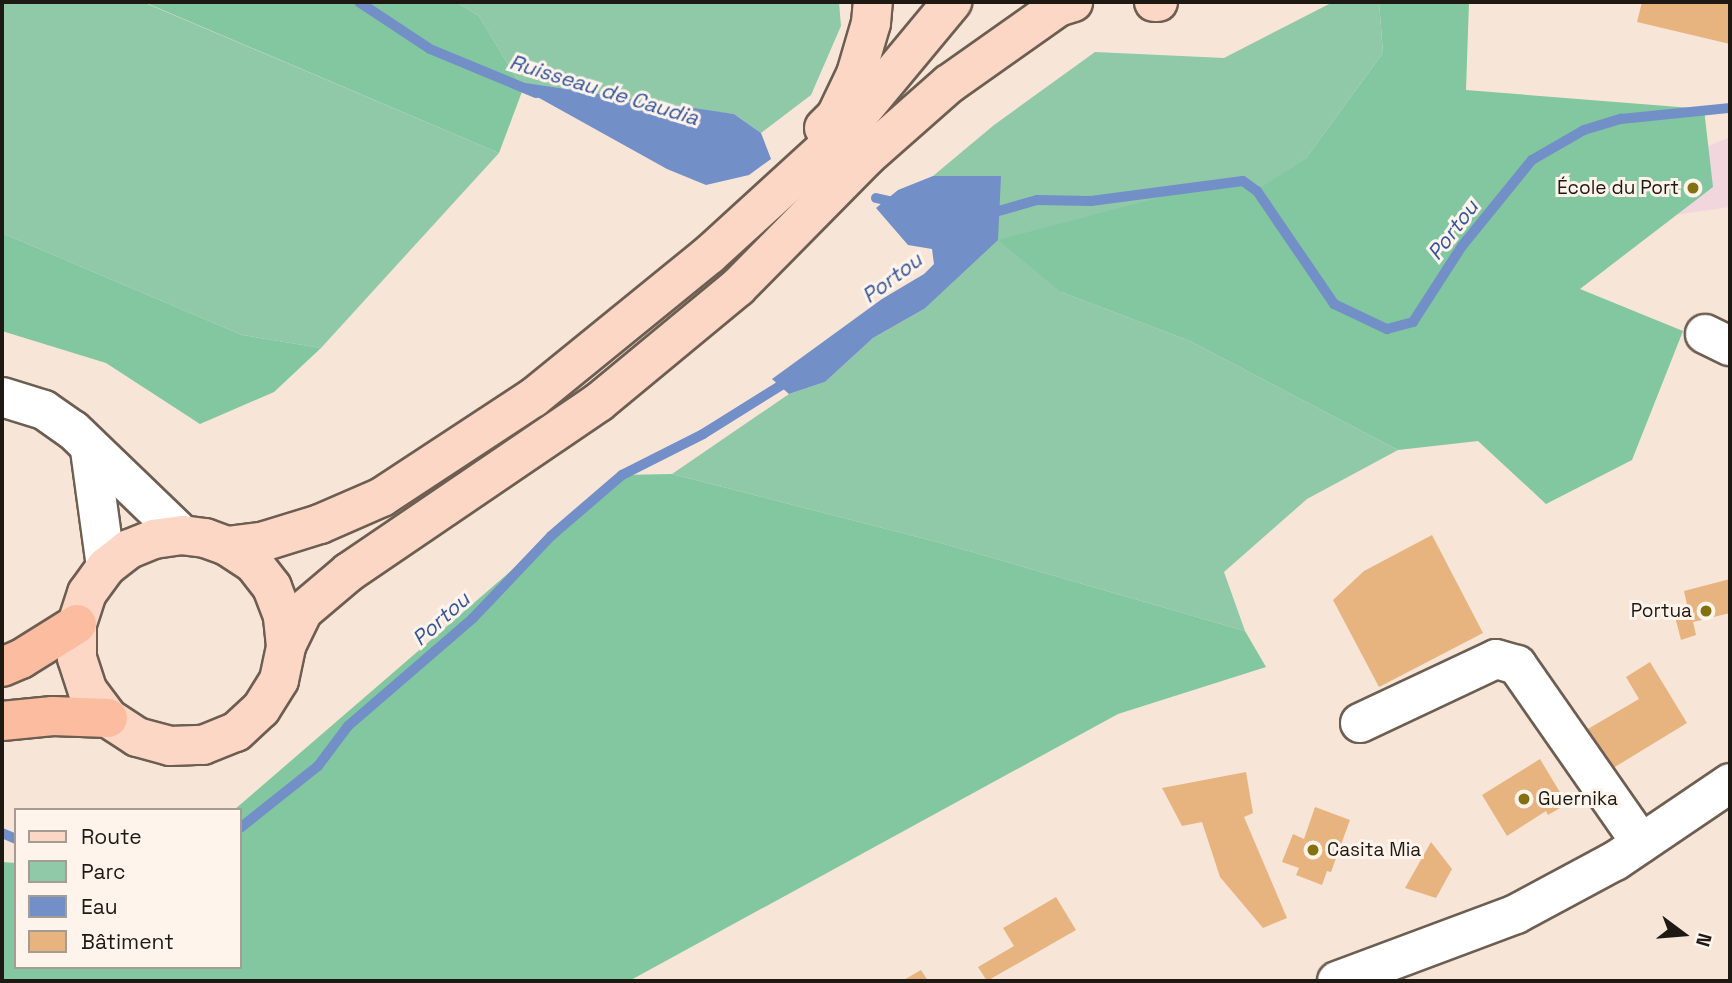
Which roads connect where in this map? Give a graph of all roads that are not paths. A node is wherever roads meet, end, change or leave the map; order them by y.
1 (873, 2) edge
2 (952, 2) edge
3 (1073, 2) edge
4 (709, 255) junction
5 (2, 397) edge
6 (90, 450) junction
7 (182, 535) junction
8 (227, 546) junction
9 (106, 567) junction
10 (77, 624) junction
11 (286, 646) junction
12 (2, 667) edge
13 (108, 718) junction
14 (2, 721) edge
15 (1360, 723) dead end
16 (1730, 783) edge
17 (1641, 843) junction
18 (1337, 981) edge

1 - 4 main road
2 - 4 main road
3 - 11 main road
4 - 8 main road
5 - 6 street
6 - 7 street
6 - 9 street
7 - 8 main road
7 - 9 main road
8 - 11 main road
9 - 10 main road
10 - 12 highway
10 - 13 main road
11 - 13 main road
13 - 14 highway
15 - 17 street
16 - 17 street
17 - 18 street

